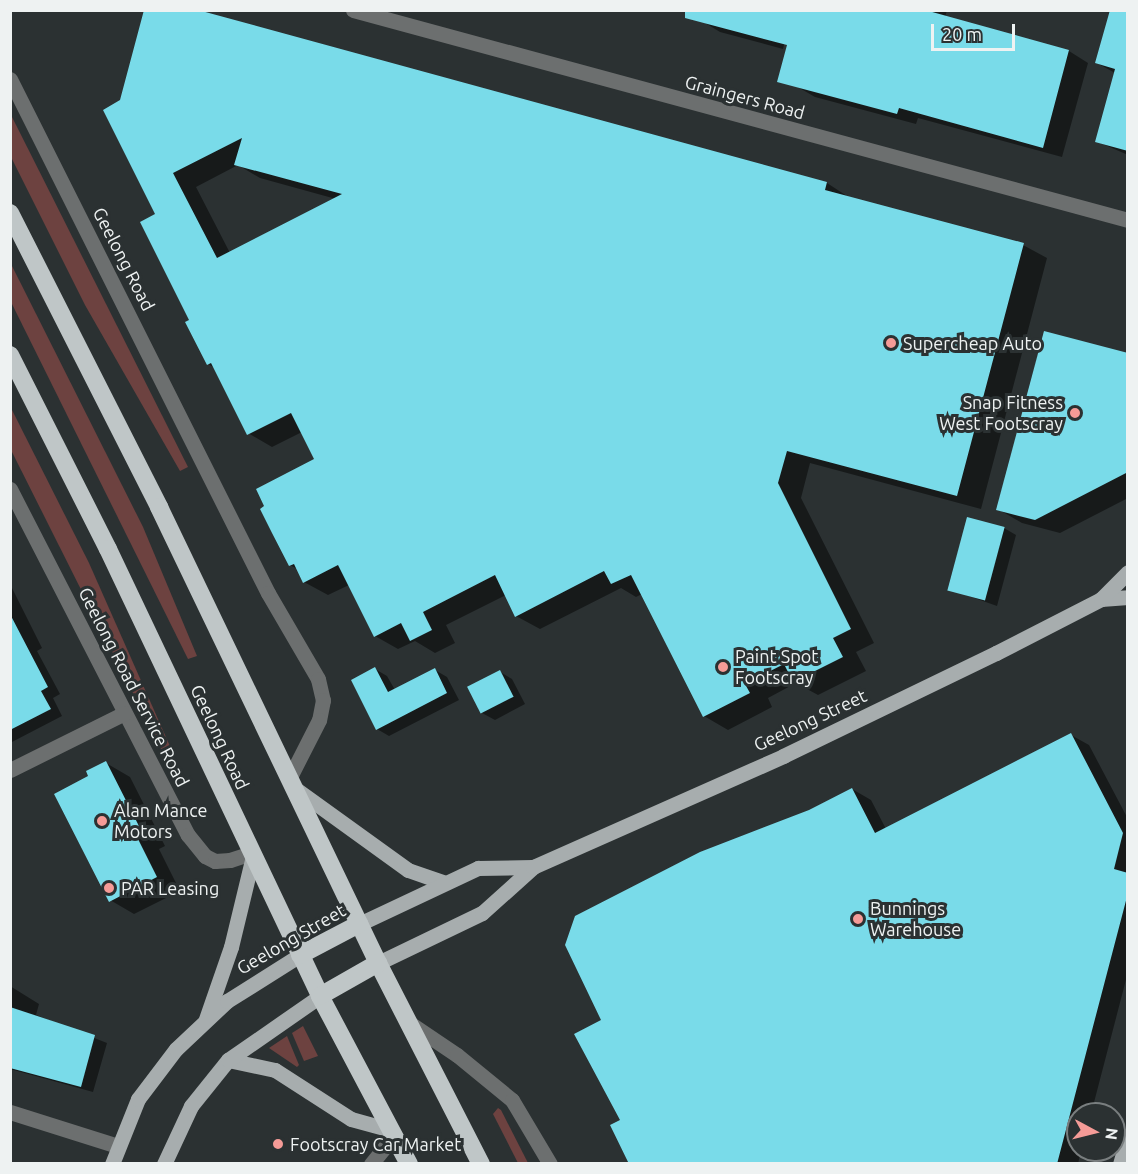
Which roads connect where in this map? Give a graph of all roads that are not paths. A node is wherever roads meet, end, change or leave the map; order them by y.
1 (353, 10) edge
2 (10, 78) edge
3 (10, 213) edge
4 (1128, 220) edge
5 (10, 355) edge
6 (10, 489) edge
7 (1128, 572) edge
8 (1128, 597) edge
9 (1101, 599) junction
10 (125, 713) junction
11 (10, 770) edge
12 (291, 783) junction
13 (252, 854) junction
14 (533, 867) junction
15 (442, 882) junction
16 (359, 924) junction
17 (300, 955) junction
18 (378, 963) junction
19 (320, 996) junction
20 (206, 1019) junction
21 (408, 1022) junction
22 (228, 1060) junction
23 (10, 1112) edge
24 (392, 1133) junction
25 (1128, 1136) edge
26 (118, 1146) junction
27 (112, 1164) edge
28 (164, 1164) edge
29 (371, 1164) edge
30 (409, 1164) edge
31 (481, 1164) edge
32 (550, 1164) edge
33 (1120, 1164) edge

1 - 4 street, Graingers Road
2 - 12 street, Geelong Road
3 - 12 highway
5 - 13 highway, Geelong Road
6 - 10 street, Geelong Road Service Road
7 - 9 main road, Geelong Street
8 - 9 main road, Geelong Street
9 - 14 main road, Geelong Street
10 - 11 street
10 - 13 street, Geelong Road Service Road
12 - 15 main road
12 - 16 highway
13 - 17 highway, Geelong Road
13 - 20 main road
14 - 15 main road, Geelong Street
14 - 18 main road, Geelong Street
15 - 16 main road, Geelong Street
16 - 17 highway, Geelong Street
16 - 18 highway
17 - 19 highway, Geelong Road
17 - 20 main road, Geelong Street
18 - 19 highway, Geelong Street
18 - 21 highway
19 - 22 main road, Geelong Street
19 - 24 highway, Geelong Road
20 - 26 main road, Geelong Street
21 - 31 highway
21 - 32 street
22 - 24 main road
22 - 28 main road, Geelong Street
23 - 26 street
24 - 29 street
24 - 30 highway, Geelong Road
25 - 33 main road
26 - 27 main road, Geelong Street

